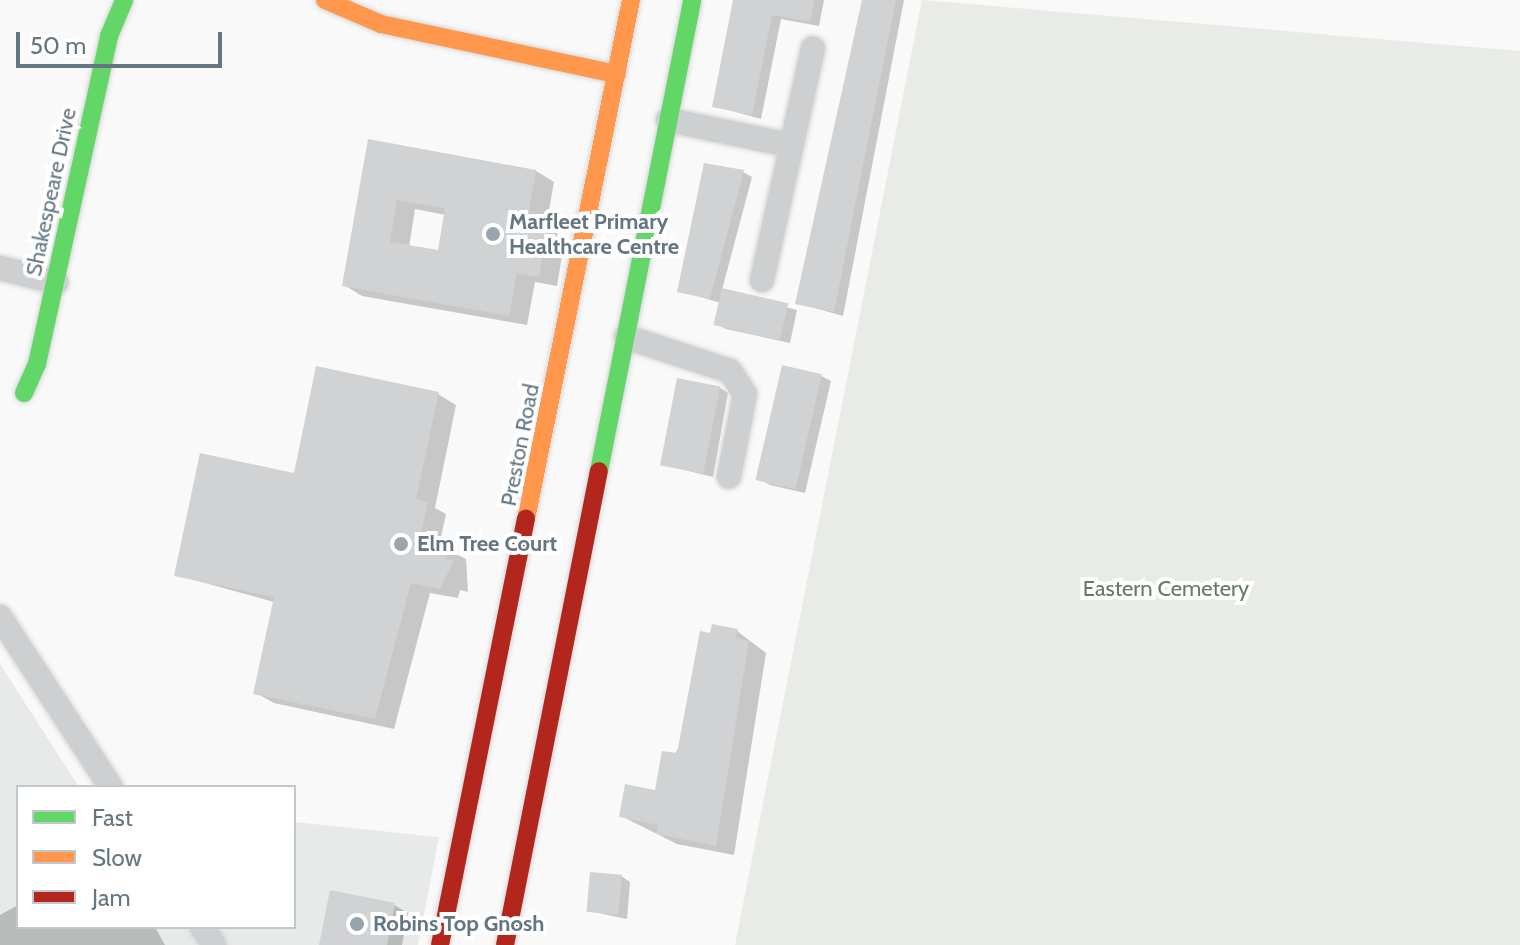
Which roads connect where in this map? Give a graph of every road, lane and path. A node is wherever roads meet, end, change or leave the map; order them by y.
1 (124, 0) edge
2 (325, 0) edge
3 (631, 0) edge
4 (692, 0) edge
5 (813, 49) dead end
6 (617, 74) junction
7 (668, 120) junction
8 (789, 145) junction
9 (0, 268) edge
10 (762, 280) dead end
11 (56, 282) junction
12 (626, 337) junction
13 (24, 393) dead end
14 (729, 476) dead end
15 (0, 617) edge
16 (110, 785) edge
17 (440, 945) edge
18 (505, 945) edge

1 - 11 street, Shakespeare Drive
2 - 6 street
3 - 6 street, Preston Road
4 - 7 street
5 - 8 street
6 - 17 street, Preston Road
7 - 8 street
7 - 12 street
8 - 10 street
9 - 11 street
11 - 13 street, Shakespeare Drive
12 - 14 street
12 - 18 street
15 - 16 street

